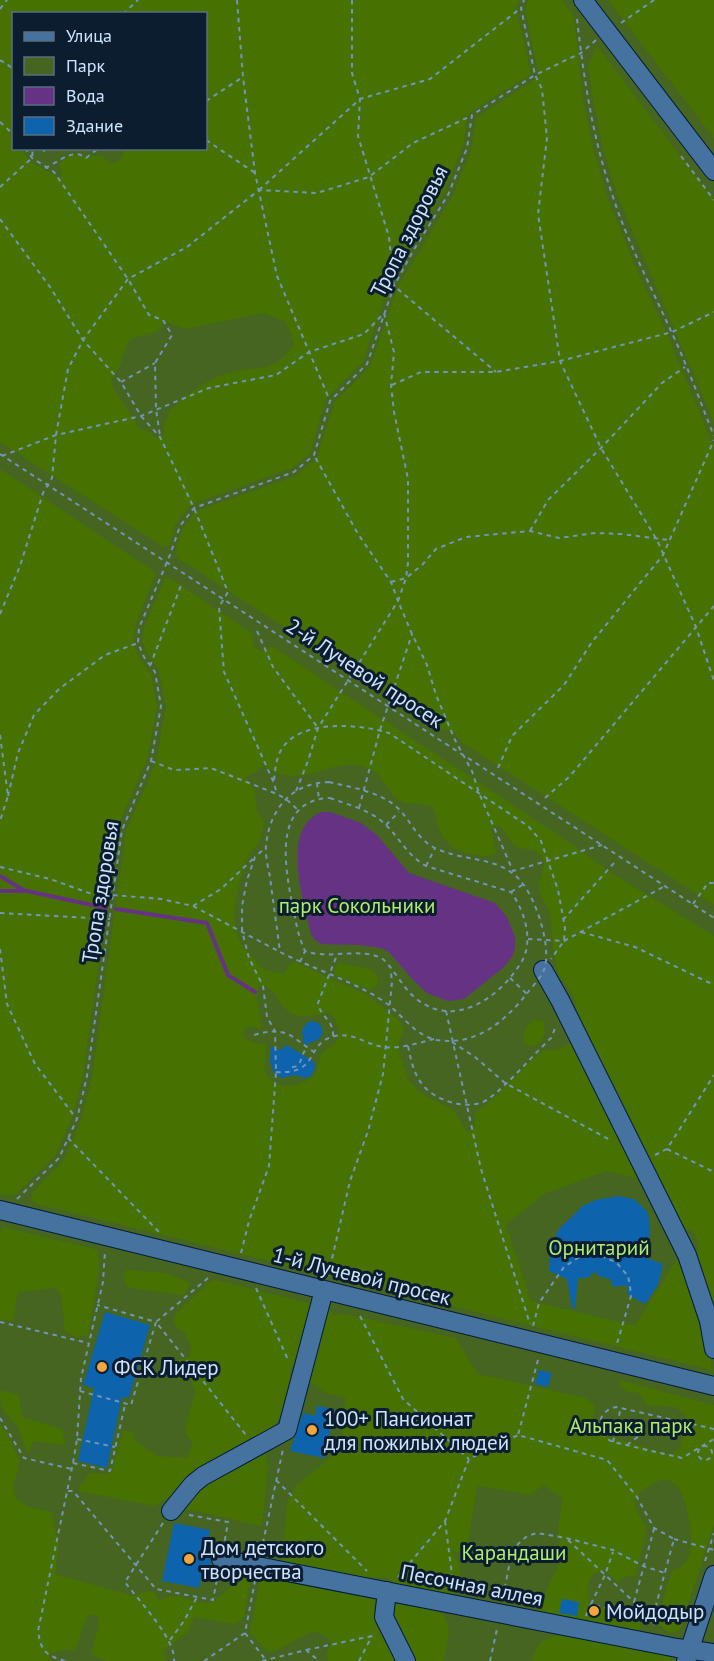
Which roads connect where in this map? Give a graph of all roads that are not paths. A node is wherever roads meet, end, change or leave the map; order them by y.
1 (580, 8) edge
2 (714, 171) edge
3 (543, 970) road end
4 (2, 1211) edge
5 (324, 1290) junction
6 (714, 1349) edge
7 (714, 1386) edge
8 (171, 1511) road end
9 (221, 1558) dead end
10 (714, 1575) edge
11 (387, 1591) junction
12 (682, 1653) edge
13 (714, 1653) edge
14 (406, 1661) edge

1 - 2 street
3 - 6 street
4 - 5 street, 1-й Лучевой просек
5 - 7 street, 1-й Лучевой просек
5 - 8 street
9 - 11 street, Песочная аллея
10 - 12 street
11 - 12 street, Песочная аллея
11 - 14 street
12 - 13 street, Песочная аллея

